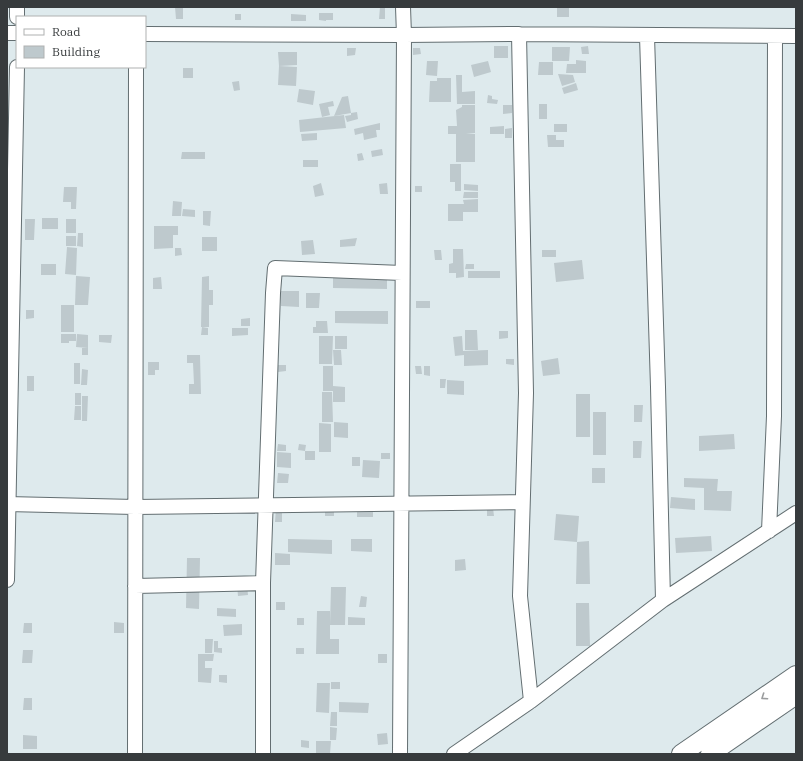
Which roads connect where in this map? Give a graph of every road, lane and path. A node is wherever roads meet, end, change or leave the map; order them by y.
1 (403, 7) edge
2 (146, 34) edge
3 (519, 34) junction
4 (404, 35) junction
5 (647, 36) junction
6 (774, 36) junction
7 (796, 36) edge
8 (17, 68) edge
9 (136, 68) edge
10 (402, 273) junction
11 (522, 502) junction
12 (8, 504) edge
13 (400, 504) junction
14 (266, 505) junction
15 (135, 507) junction
16 (796, 513) edge
17 (769, 531) junction
18 (7, 580) edge
19 (263, 583) junction
20 (135, 586) junction
21 (663, 600) junction
22 (796, 676) edge
23 (796, 695) edge
24 (531, 701) junction
25 (135, 754) edge
26 (263, 754) edge
27 (400, 754) edge
28 (454, 754) edge
29 (681, 754) edge
30 (710, 754) edge

1 - 4 street
2 - 4 street
3 - 4 street
3 - 5 street
3 - 11 street
4 - 10 street
5 - 6 street
5 - 21 street
6 - 7 street
6 - 17 street
8 - 12 street
9 - 15 street
10 - 13 street
10 - 14 street
11 - 13 street
11 - 24 street
12 - 15 street
12 - 18 street
13 - 14 street
13 - 27 street
14 - 15 street
14 - 19 street
15 - 20 street
16 - 17 street
17 - 21 street
19 - 20 street
19 - 26 street
20 - 25 street
21 - 24 street
22 -> 29 main road
23 - 30 main road
24 - 28 street

